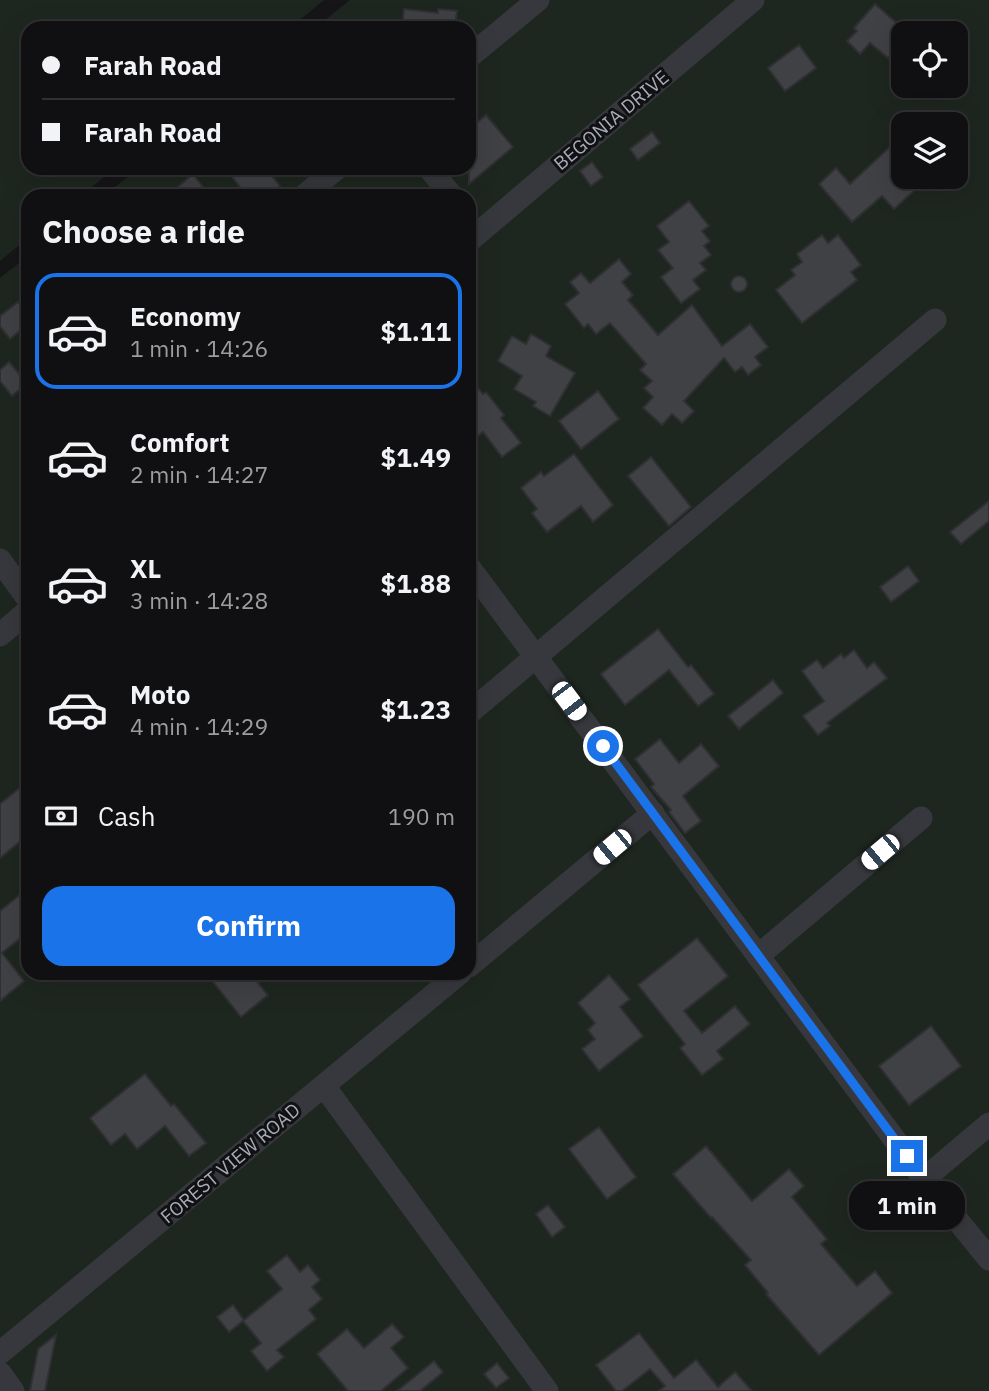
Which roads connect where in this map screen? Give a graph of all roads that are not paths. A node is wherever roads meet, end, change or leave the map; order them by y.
1 (538, 0) edge
2 (752, 0) edge
3 (476, 51) edge
4 (329, 175) edge
5 (435, 175) edge
6 (312, 189) edge
7 (446, 189) edge
8 (476, 228) edge
9 (935, 320) dead end
10 (0, 560) edge
11 (476, 576) edge
12 (21, 590) edge
13 (21, 617) edge
14 (0, 635) edge
15 (536, 656) junction
16 (476, 707) edge
17 (653, 813) junction
18 (921, 818) dead end
19 (758, 956) junction
20 (476, 960) edge
21 (452, 980) edge
22 (324, 1086) junction
23 (989, 1124) edge
24 (924, 1178) junction
25 (989, 1259) edge
26 (0, 1353) edge
27 (0, 1373) edge
28 (13, 1391) edge
29 (547, 1391) edge

1 - 3 street
2 - 8 street, BEGONIA DRIVE
4 - 6 street
5 - 7 street
9 - 15 street
10 - 12 street
11 - 15 street
13 - 14 street
15 - 16 street
15 - 17 street
17 - 19 street
17 - 20 street
18 - 19 street
19 - 24 street
21 - 22 street, FOREST VIEW ROAD
22 - 26 street, FOREST VIEW ROAD
22 - 29 street
23 - 24 street
24 - 25 street
27 - 28 street

